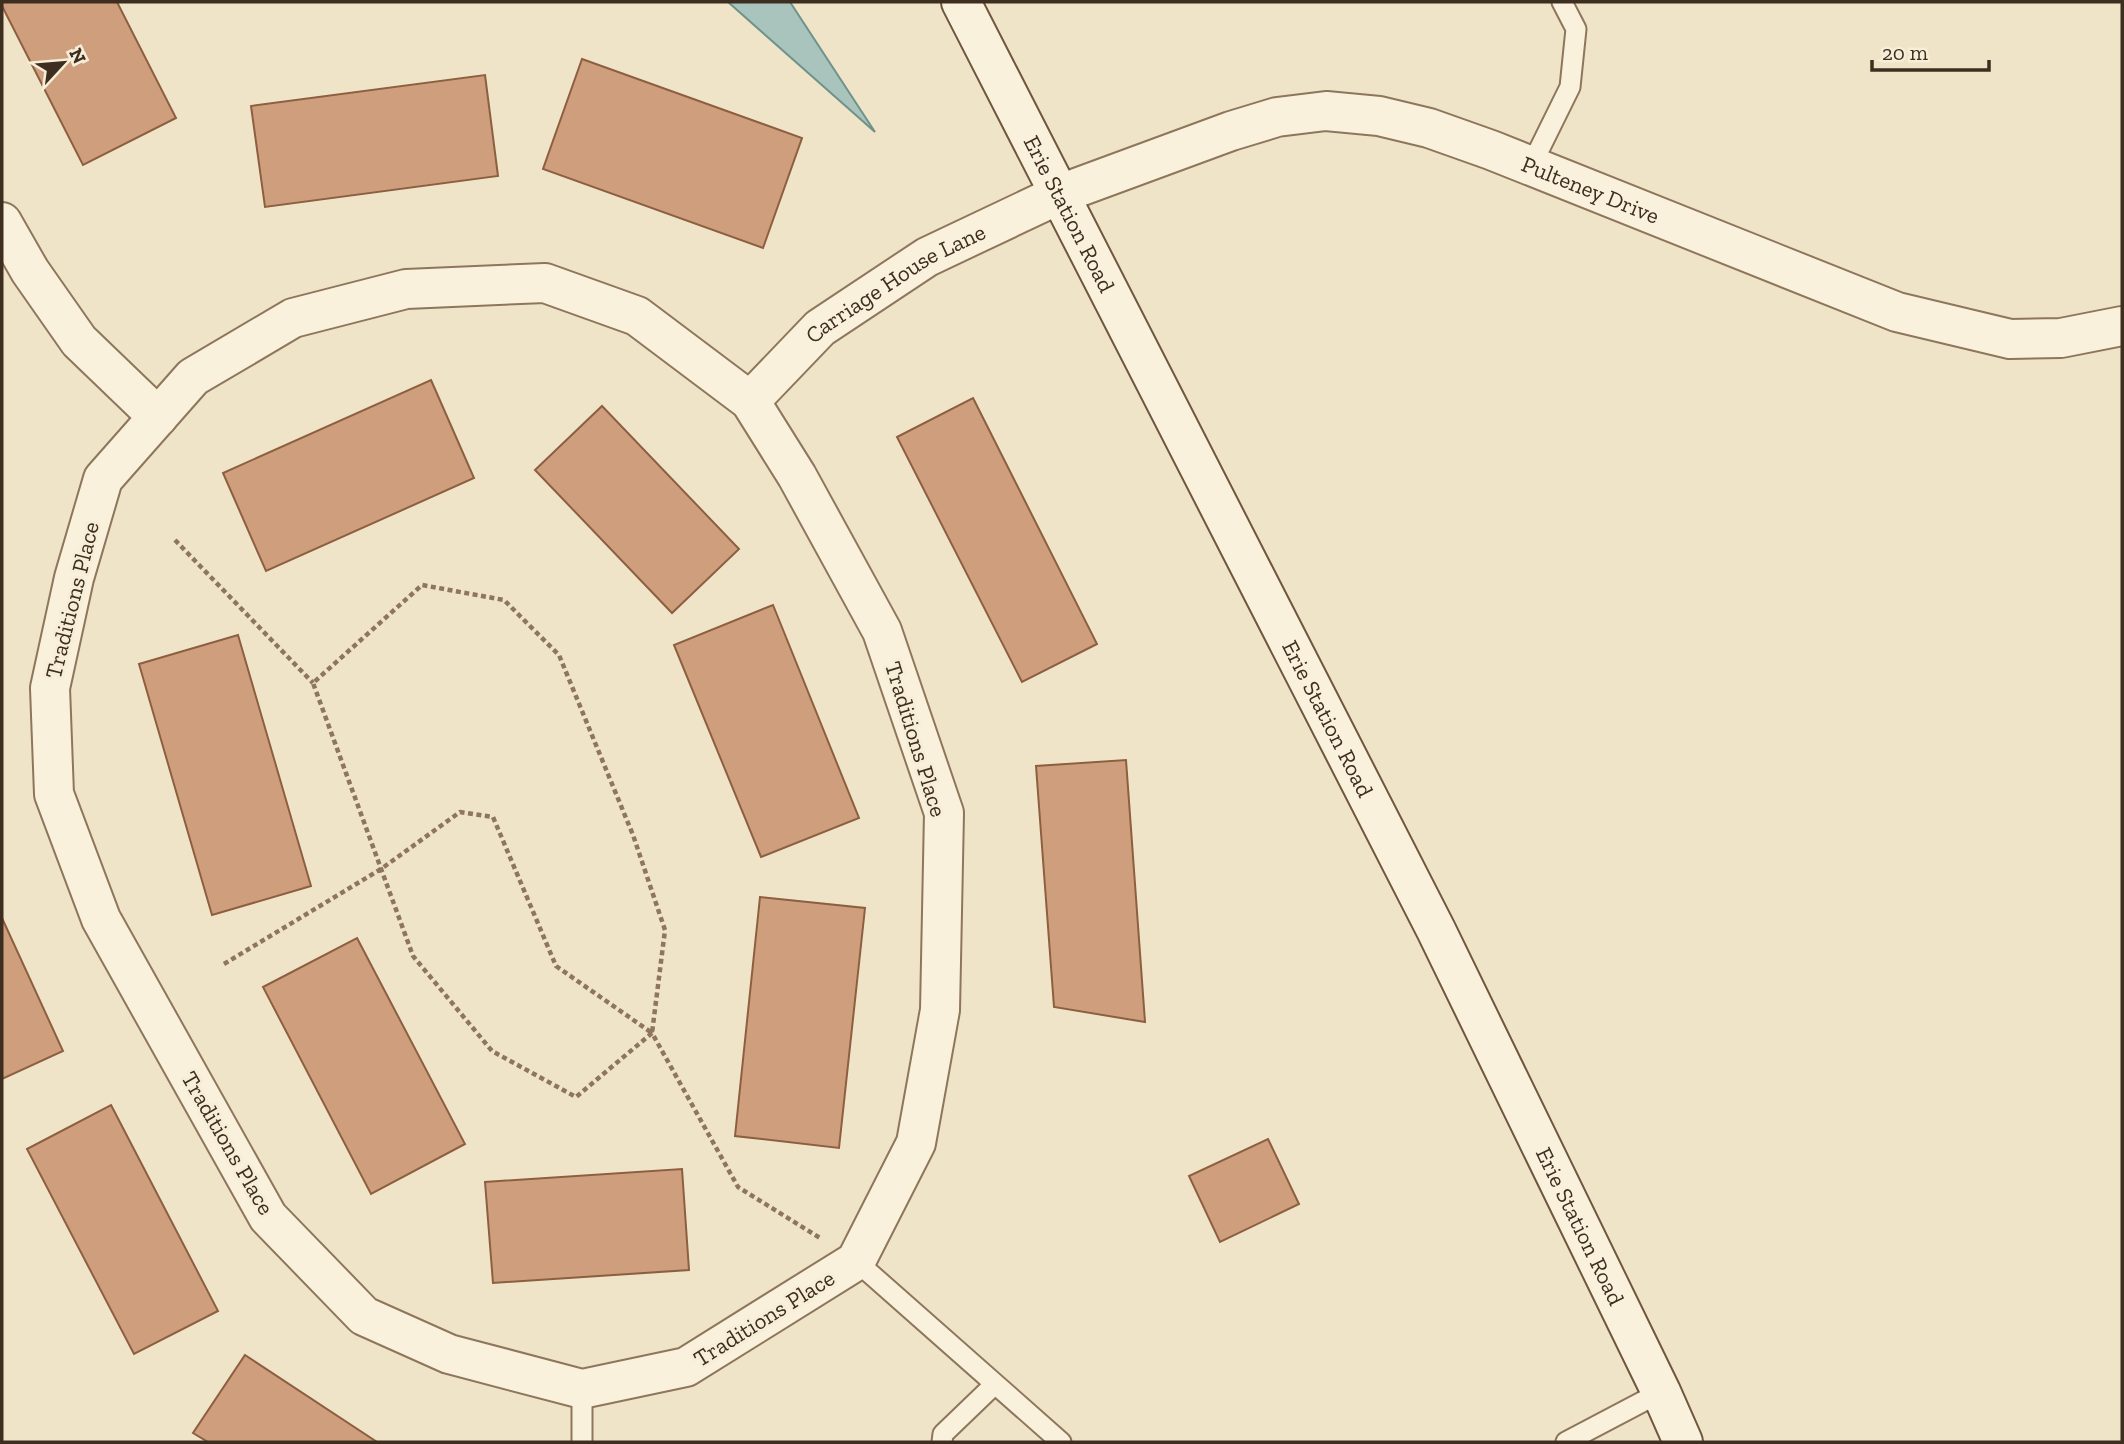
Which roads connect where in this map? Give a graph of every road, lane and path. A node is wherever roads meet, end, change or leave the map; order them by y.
1 (961, 2) edge
2 (1562, 2) edge
3 (1531, 166) junction
4 (1060, 194) junction
5 (2, 222) edge
6 (2122, 326) edge
7 (750, 401) junction
8 (158, 417) junction
9 (175, 540) dead end
10 (313, 683) junction
11 (381, 869) junction
12 (224, 964) dead end
13 (652, 1033) junction
14 (856, 1261) junction
15 (995, 1384) junction
16 (582, 1389) junction
17 (1661, 1392) junction
18 (582, 1442) edge
19 (942, 1442) edge
20 (1061, 1442) edge
21 (1566, 1442) edge
22 (1683, 1442) edge

1 - 4 street, Erie Station Road
2 - 3 lane
3 - 4 street, Pulteney Drive
3 - 6 street, Pulteney Drive
4 - 7 street, Carriage House Lane
4 - 17 street, Erie Station Road
5 - 8 street
7 - 8 street, Traditions Place
7 - 14 street, Traditions Place
8 - 16 street, Traditions Place
9 - 10 path
10 - 11 path
10 - 13 path
11 - 12 path
11 - 13 path
11 - 13 path
13 - 14 path
14 - 15 lane
14 - 16 street, Traditions Place
15 - 19 lane
15 - 20 lane
16 - 18 lane
17 - 21 lane
17 - 22 street, Erie Station Road

